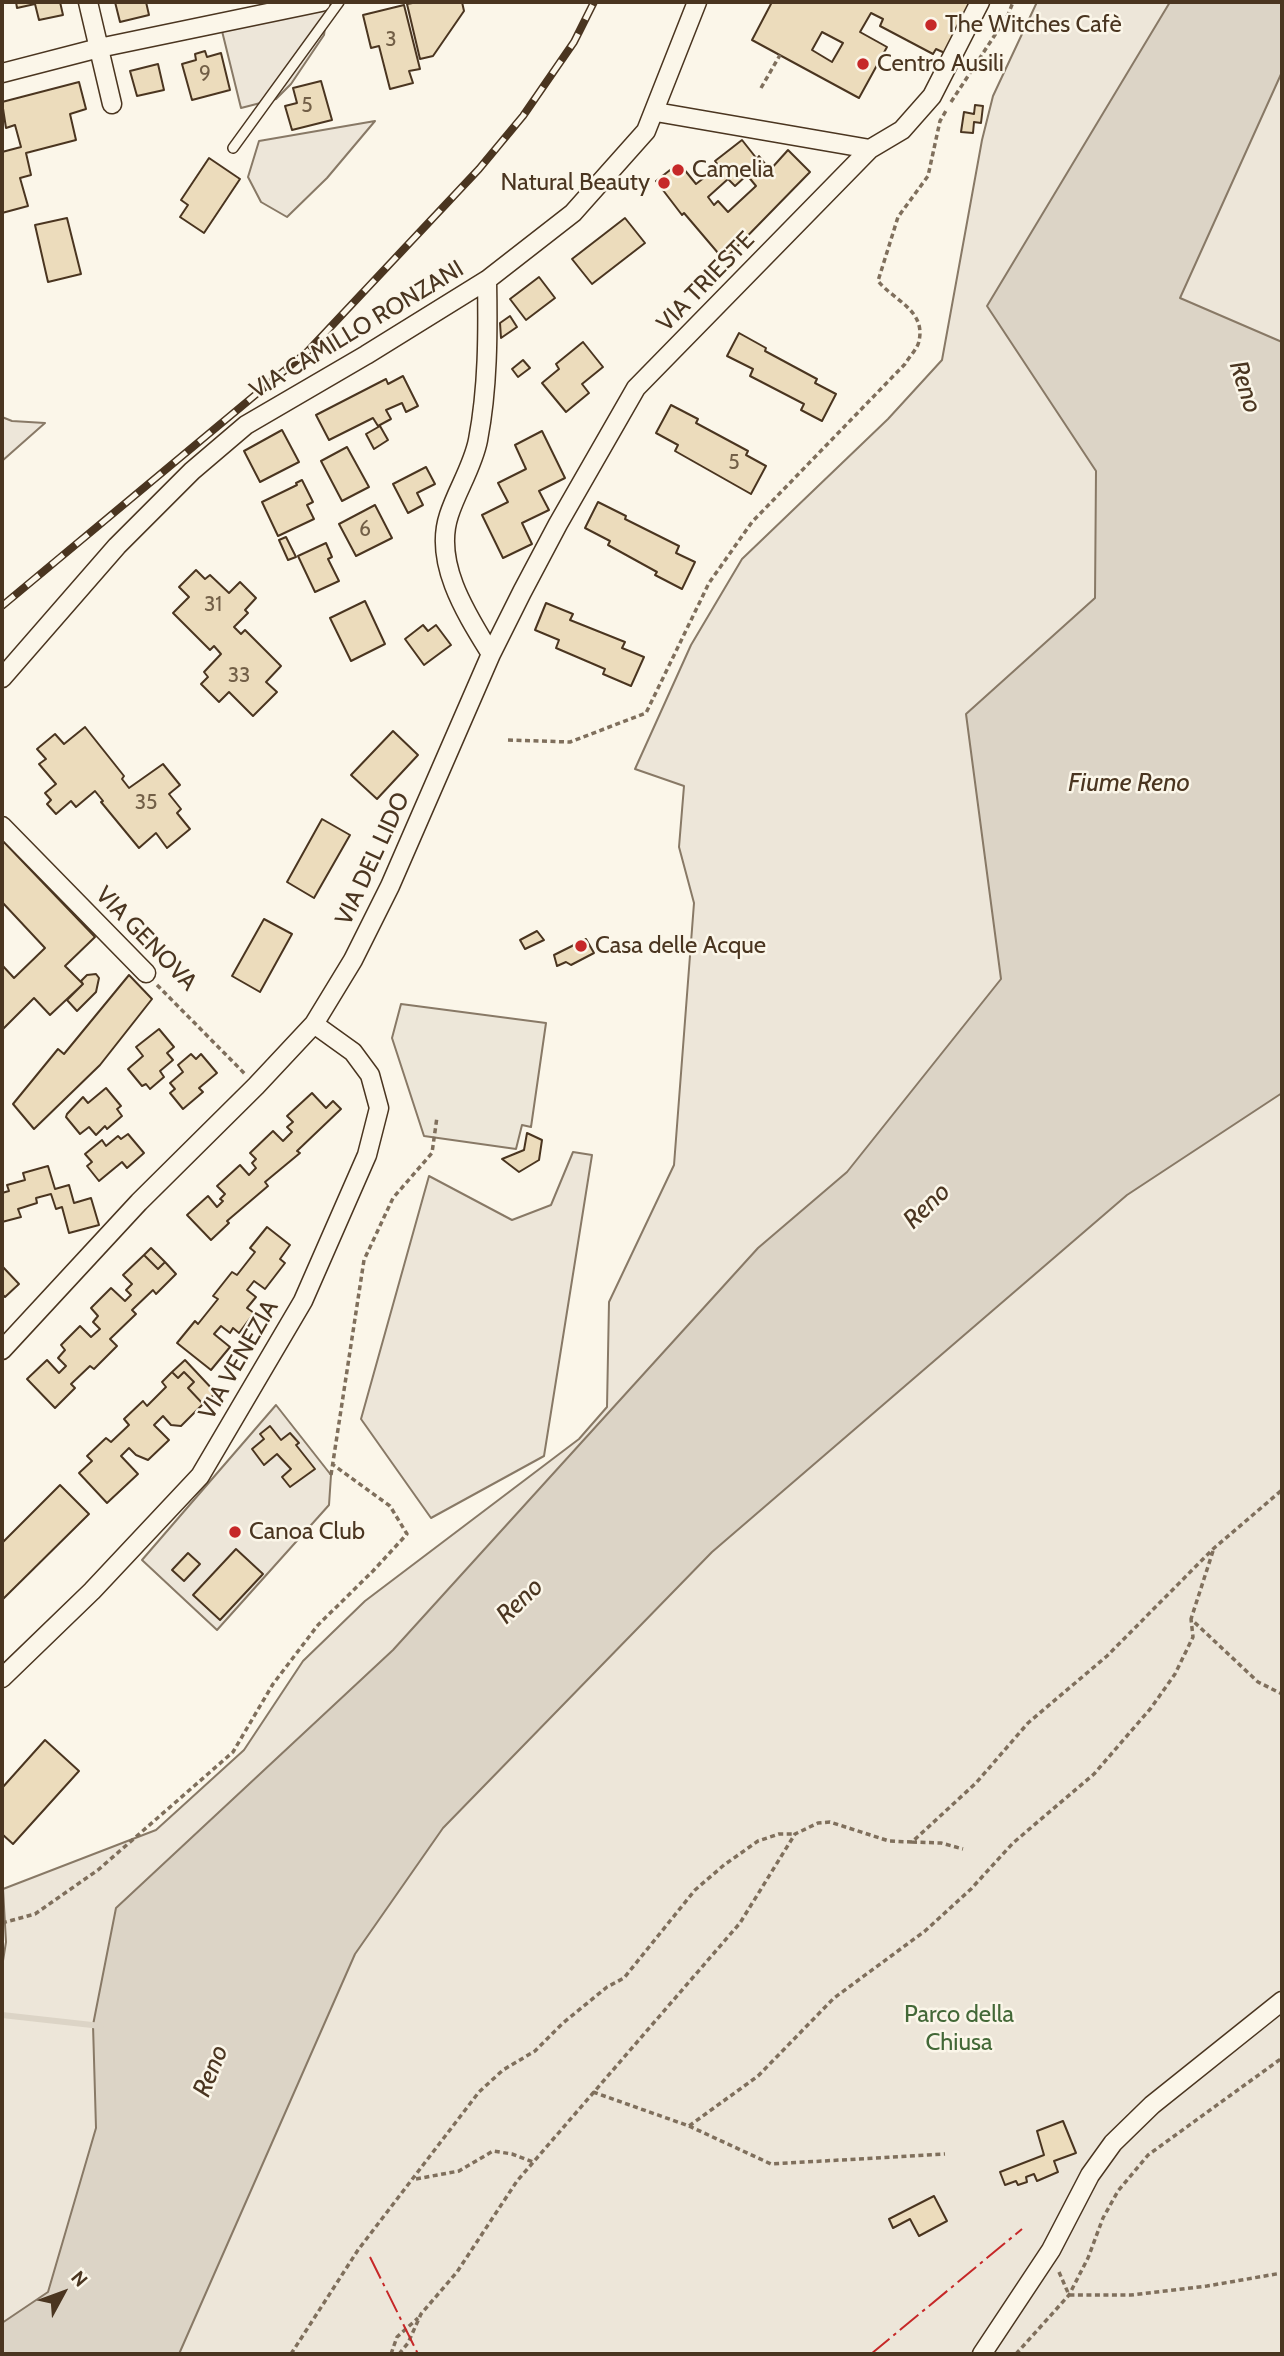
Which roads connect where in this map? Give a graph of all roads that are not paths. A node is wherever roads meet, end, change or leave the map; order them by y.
1 (88, 2) edge
2 (321, 2) edge
3 (339, 2) edge
4 (697, 2) edge
5 (980, 2) edge
6 (99, 48) junction
7 (2, 73) edge
8 (112, 104) dead end
9 (656, 113) junction
10 (233, 148) dead end
11 (870, 149) junction
12 (487, 280) junction
13 (491, 654) junction
14 (2, 678) edge
15 (2, 826) edge
16 (146, 973) road end
17 (314, 1024) junction
18 (2, 1350) edge
19 (2, 1678) edge
20 (1282, 2001) edge
21 (982, 2354) edge

1 - 6 street
2 - 6 street
3 - 10 lane
4 - 9 street, VIA CAMILLO RONZANI
5 - 11 street, VIA TRIESTE
6 - 7 street
6 - 8 street
9 - 11 street
9 - 12 street, VIA CAMILLO RONZANI
11 - 13 street, VIA TRIESTE
12 - 13 street
12 - 14 street, VIA CAMILLO RONZANI
13 - 17 street, VIA DEL LIDO
15 - 16 street, VIA GENOVA
17 - 18 street, VIA DEL LIDO
17 - 19 street, VIA VENEZIA
20 - 21 street

